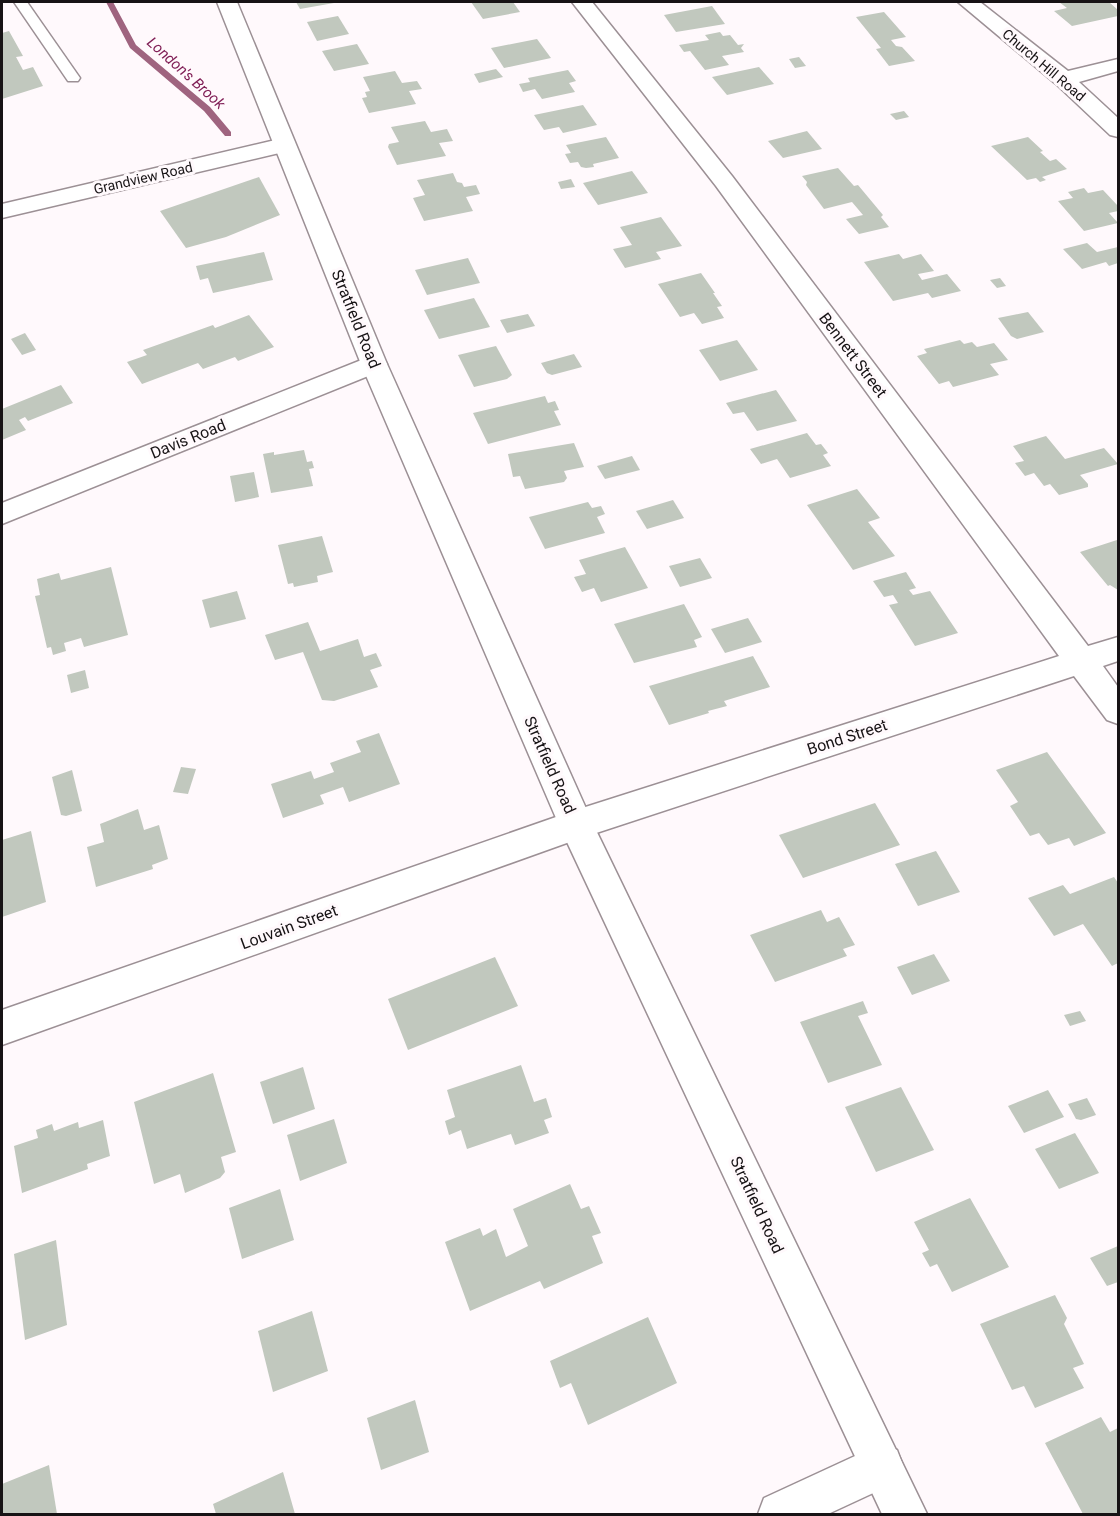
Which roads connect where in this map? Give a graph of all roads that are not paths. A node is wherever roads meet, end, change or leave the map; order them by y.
1 (21, 2) edge
2 (227, 2) edge
3 (582, 2) edge
4 (968, 2) edge
5 (1119, 65) edge
6 (73, 78) dead end
7 (1064, 79) junction
8 (1119, 130) edge
9 (284, 145) junction
10 (2, 211) edge
11 (374, 364) junction
12 (2, 514) edge
13 (1119, 649) edge
14 (1081, 661) junction
15 (1119, 711) edge
16 (576, 825) junction
17 (2, 1028) edge
18 (881, 1466) junction
19 (780, 1515) edge
20 (905, 1515) edge

1 - 6 lane
2 - 9 street, Stratfield Road
3 - 14 street, Bennett Street
4 - 7 street, Church Hill Road
5 - 7 street
7 - 8 street, Church Hill Road
9 - 10 street, Grandview Road
9 - 11 street, Stratfield Road
11 - 12 street, Davis Road
11 - 16 street, Stratfield Road
13 - 14 street, Bond Street
14 - 15 street, Bennett Street
14 - 16 street, Bond Street
16 - 17 street, Louvain Street
16 - 18 street, Stratfield Road
18 - 19 street
18 - 20 street, Stratfield Road

